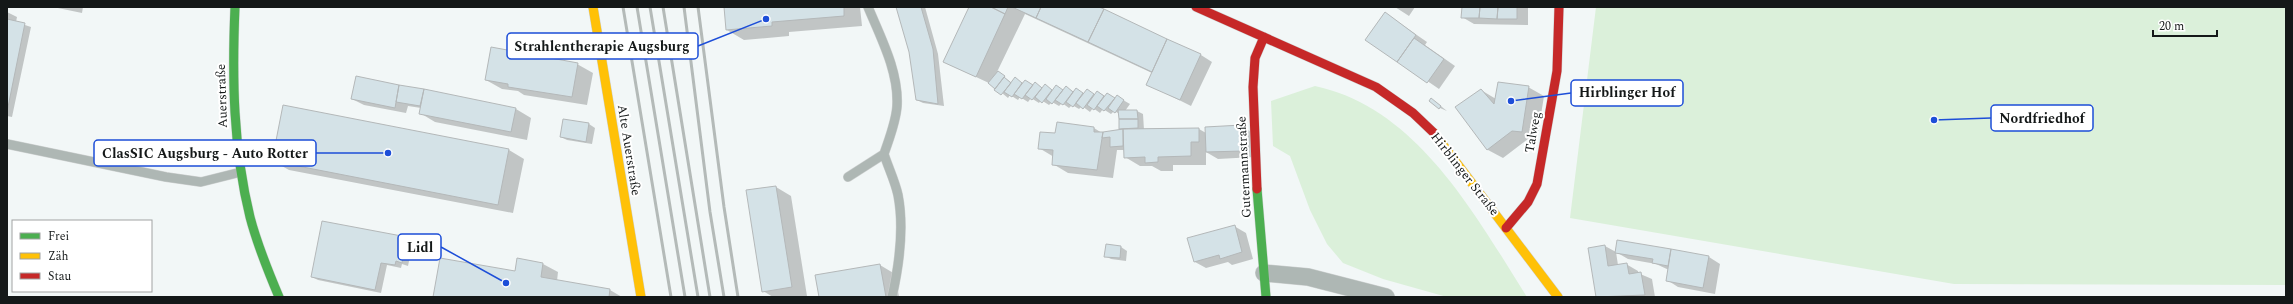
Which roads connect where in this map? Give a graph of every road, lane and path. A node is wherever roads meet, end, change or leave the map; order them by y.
1 (235, 7) edge
2 (593, 7) edge
3 (868, 7) edge
4 (1196, 7) edge
5 (1559, 7) edge
6 (1264, 38) junction
7 (7, 144) edge
8 (884, 154) junction
9 (241, 172) junction
10 (848, 177) dead end
11 (1506, 228) junction
12 (1264, 273) junction
13 (279, 297) edge
14 (641, 297) edge
15 (892, 297) edge
16 (1266, 297) edge
17 (1386, 297) edge
18 (1558, 297) edge

1 - 9 street, Auerstraße
2 - 14 street, Alte Auerstraße
3 - 8 lane
4 - 6 street, Hirblinger Straße
5 - 11 street, Talweg
6 - 11 street, Hirblinger Straße
6 - 12 street, Gutermannstraße
7 - 9 lane
8 - 10 lane
8 - 15 lane
9 - 13 street, Auerstraße
11 - 18 street, Hirblinger Straße
12 - 16 street, Gutermannstraße
12 - 17 street

